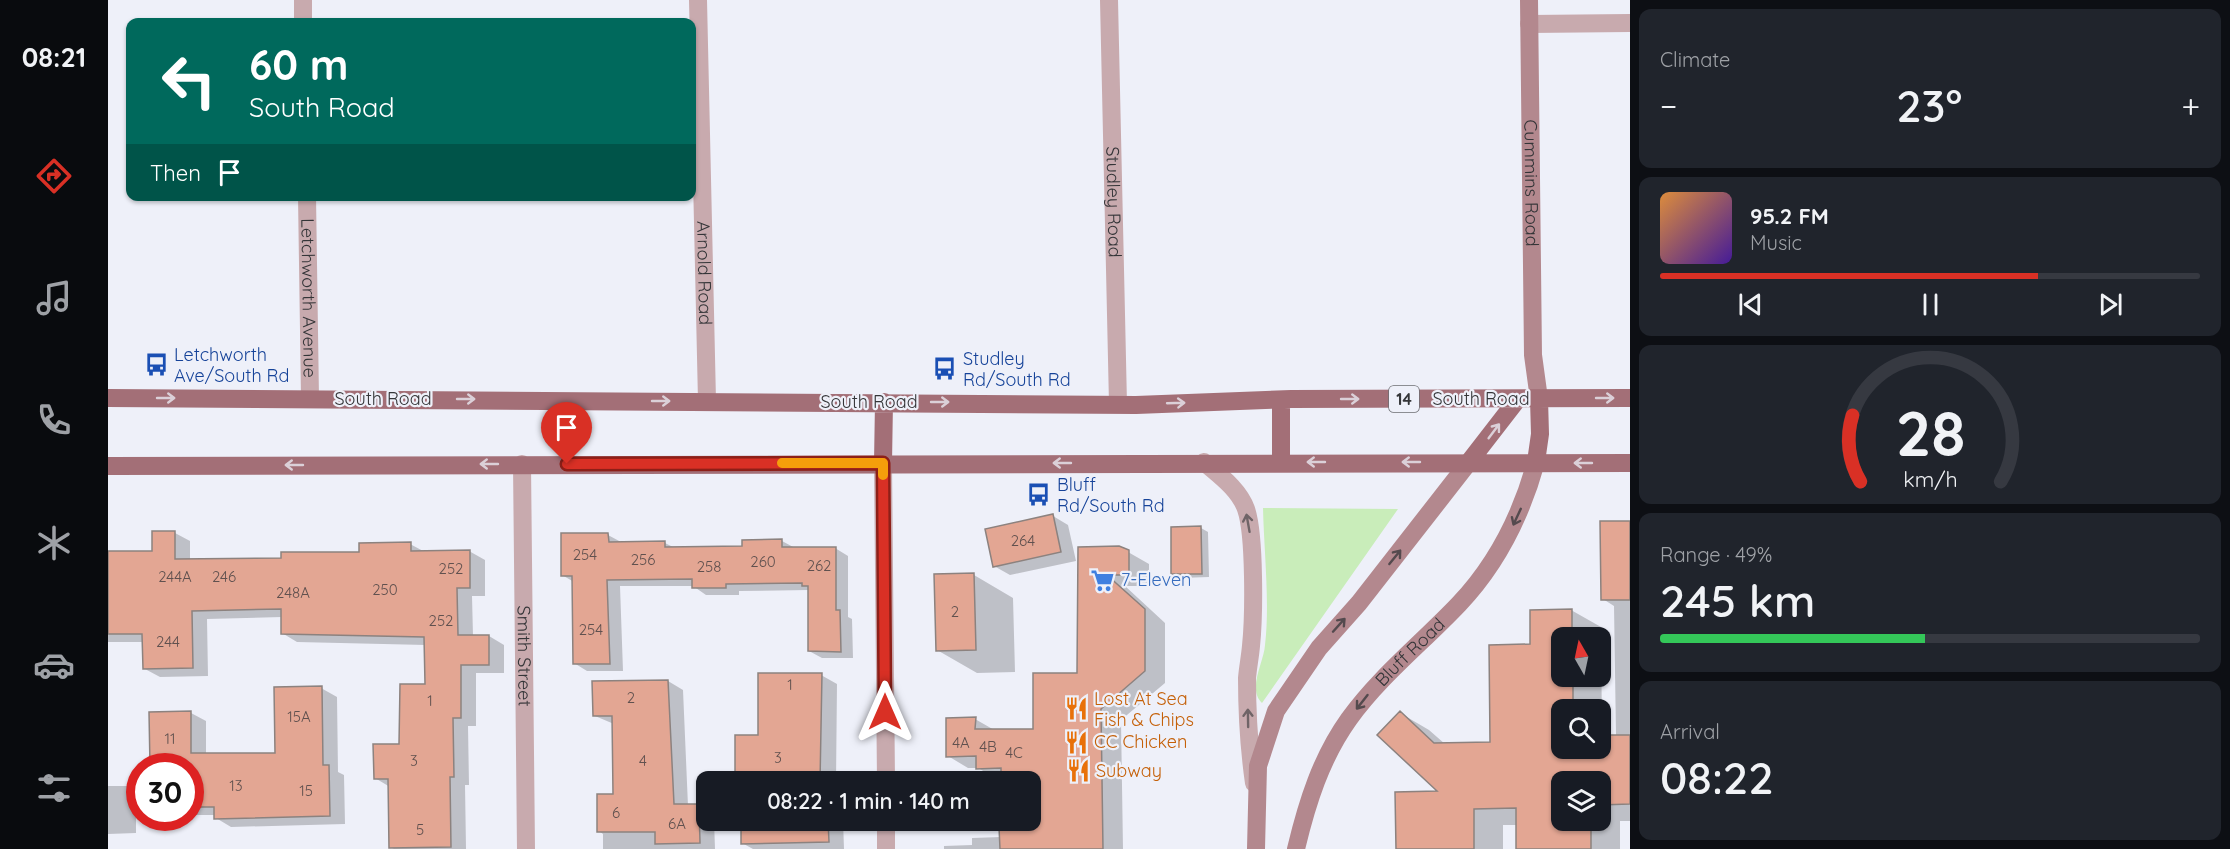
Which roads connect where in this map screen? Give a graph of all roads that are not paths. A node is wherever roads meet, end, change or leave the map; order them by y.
1 (303, 0) edge
2 (698, 0) edge
3 (1110, 0) edge
4 (1528, 0) edge
5 (303, 18) edge
6 (1630, 23) edge
7 (1529, 24) junction
8 (307, 201) edge
9 (1533, 366) junction
10 (108, 398) edge
11 (310, 398) junction
12 (1630, 398) edge
13 (1539, 399) junction
14 (1281, 400) junction
15 (1517, 400) junction
16 (707, 401) junction
17 (884, 402) junction
18 (1118, 404) junction
19 (1204, 462) junction
20 (1469, 462) junction
21 (1536, 462) junction
22 (883, 463) junction
23 (1281, 463) junction
24 (1630, 463) edge
25 (522, 464) junction
26 (108, 466) edge
27 (886, 771) edge
28 (1256, 796) junction
29 (886, 831) edge
30 (526, 849) edge
31 (886, 849) edge
32 (1256, 849) edge
33 (1296, 849) edge

1 - 5 street
2 - 16 street, Arnold Road
3 - 18 street, Studley Road
4 - 7 main road, Cummins Road
6 - 7 street
7 - 9 main road, Cummins Road
8 - 11 street, Letchworth Avenue
9 - 13 main road, Cummins Road
9 - 15 main road, Cummins Road
10 -> 11 main road, South Road / 14
11 -> 16 main road, South Road / 14
13 -> 12 main road, South Road / 14
13 - 15 main road, South Road / 14
13 - 21 main road
14 -> 15 main road, South Road / 14
18 -> 14 main road, South Road / 14
14 - 23 main road
20 -> 15 main road
16 - 17 main road, South Road / 14
17 -> 18 main road, South Road / 14
17 - 22 main road
19 -> 22 main road
19 - 23 main road
28 -> 19 street
20 - 21 main road
20 -> 23 main road
28 -> 20 main road
24 -> 21 main road
21 -> 33 main road, Bluff Road
22 - 25 main road
22 - 27 street
25 -> 26 main road
25 - 30 street, Smith Street
28 - 32 main road
29 - 31 street

